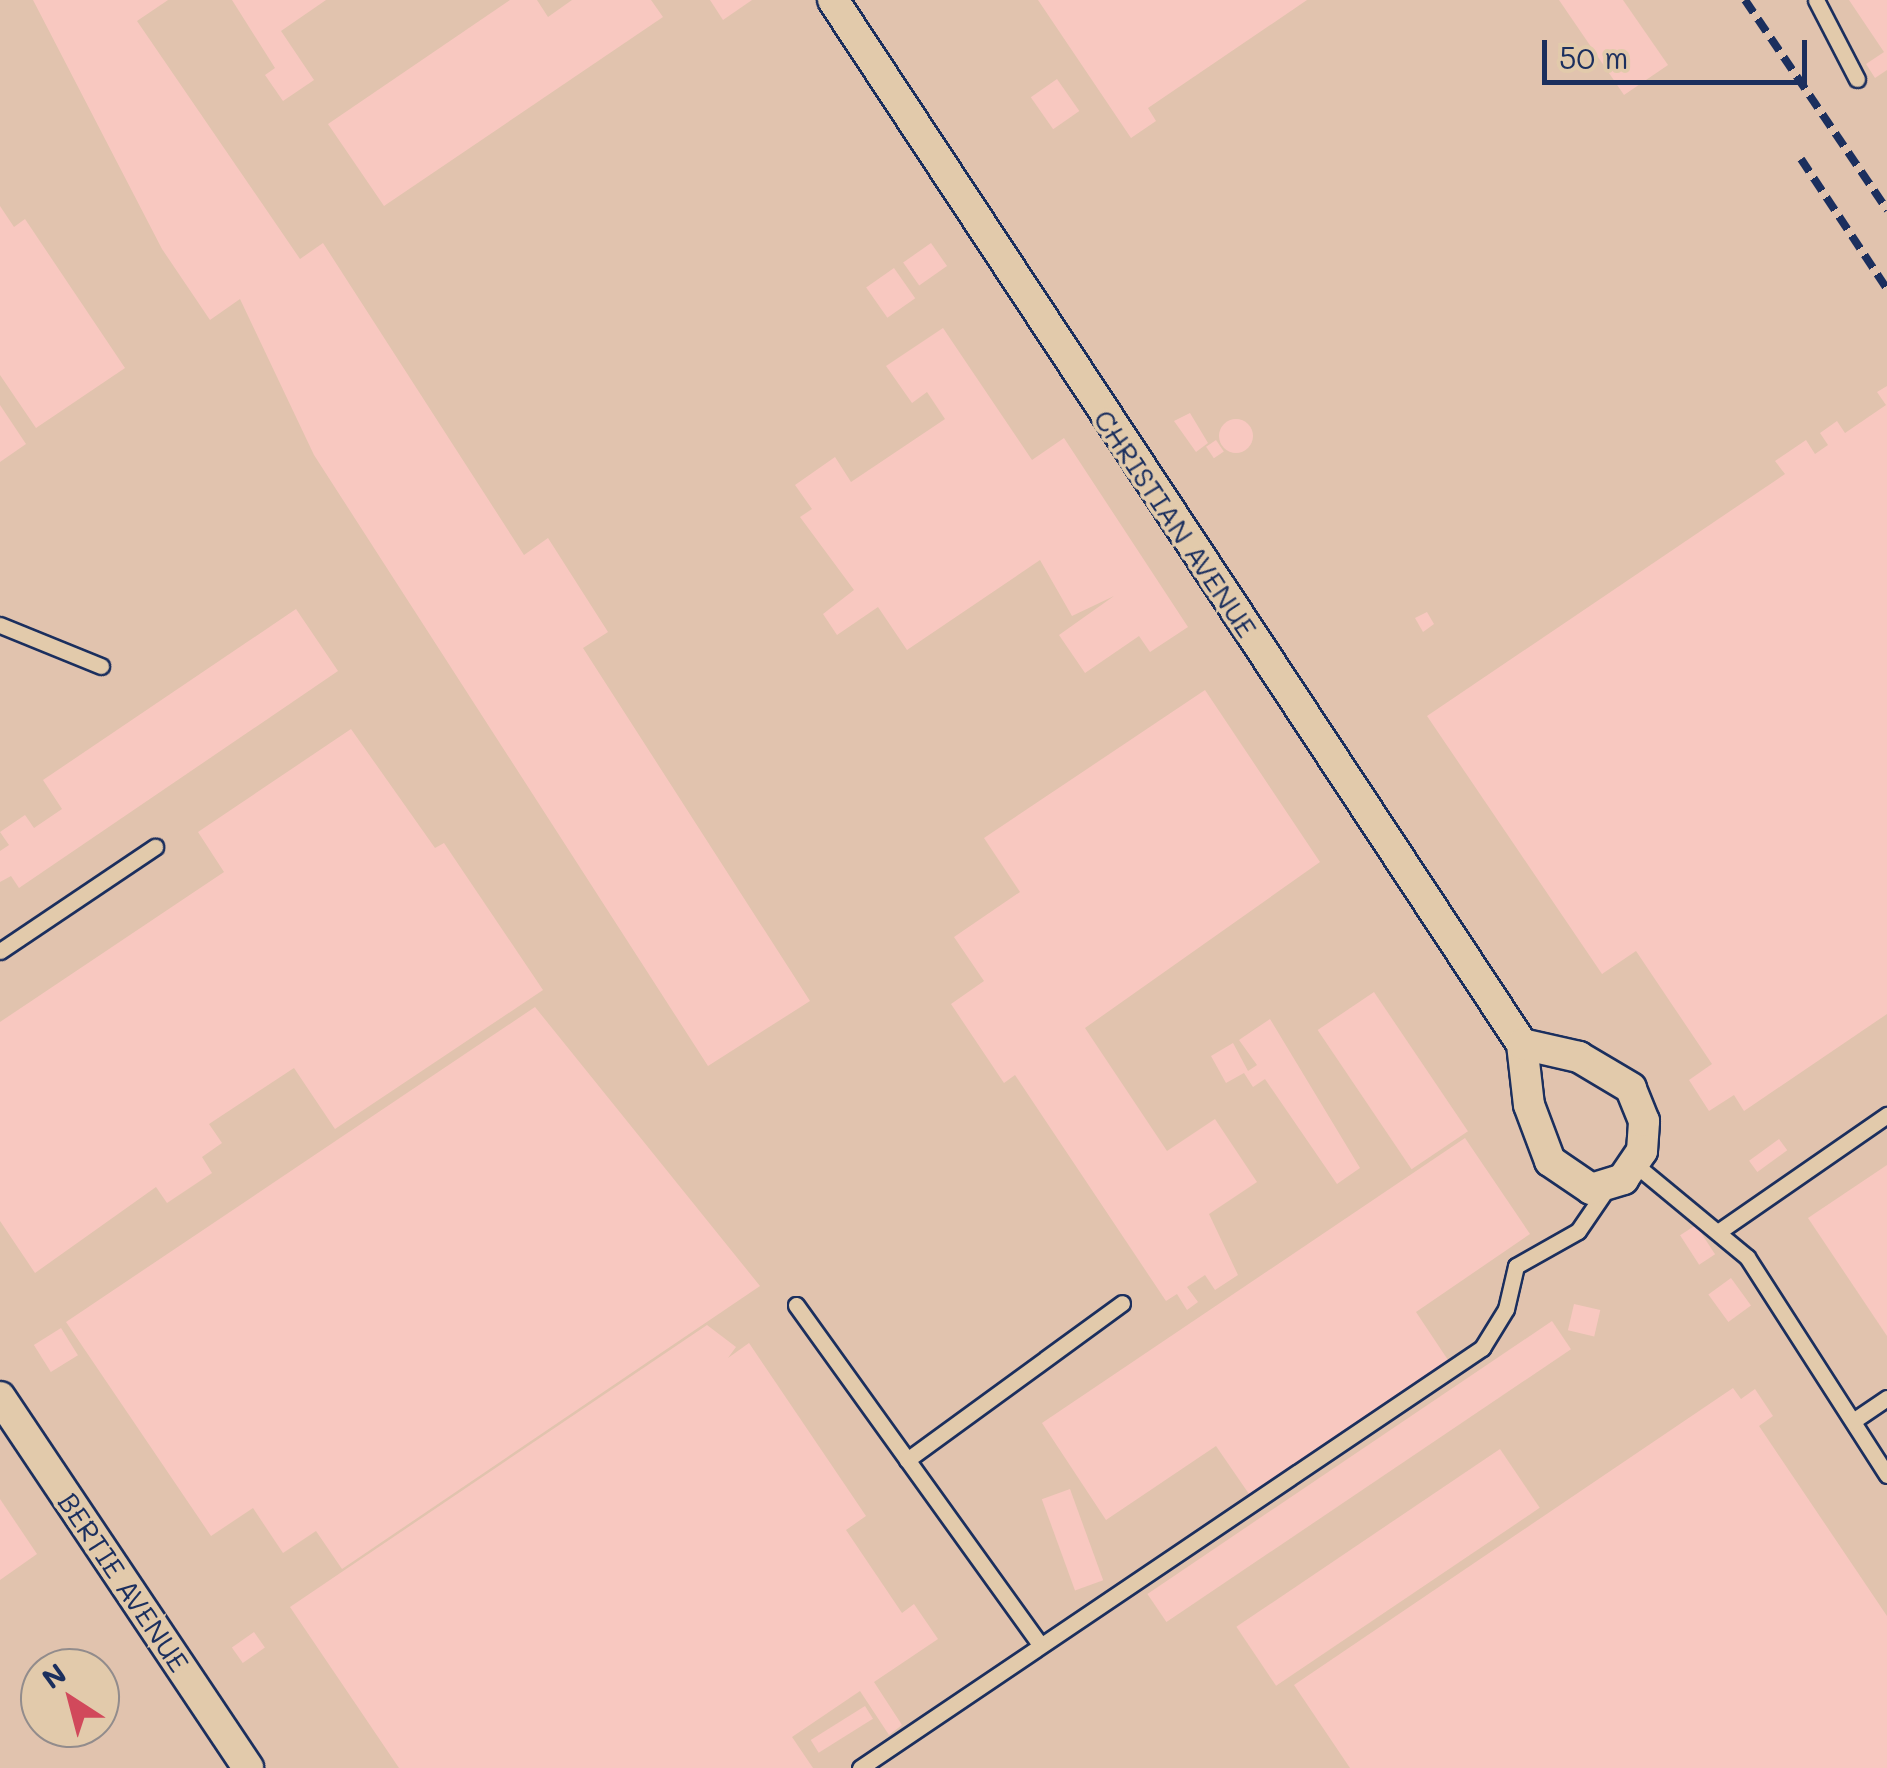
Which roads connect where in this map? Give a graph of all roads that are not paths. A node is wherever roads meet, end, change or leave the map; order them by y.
1 (833, 0) edge
2 (1816, 0) edge
3 (1857, 79) dead end
4 (0, 625) edge
5 (101, 666) dead end
6 (155, 847) dead end
7 (0, 951) edge
8 (1522, 1044) junction
9 (1887, 1115) edge
10 (1637, 1166) junction
11 (1608, 1188) junction
12 (1718, 1232) junction
13 (1122, 1303) dead end
14 (796, 1305) dead end
15 (0, 1396) edge
16 (1887, 1398) edge
17 (1853, 1421) junction
18 (907, 1460) junction
19 (1887, 1475) edge
20 (1040, 1644) junction
21 (248, 1768) edge
22 (860, 1768) edge

1 - 8 street, CHRISTIAN AVENUE
2 - 3 lane
4 - 5 lane
6 - 7 lane
8 - 10 street
8 - 11 street, CHRISTIAN AVENUE
9 - 12 lane
10 - 11 street
10 - 12 lane
11 - 20 lane
12 - 17 lane
13 - 18 lane
14 - 18 lane
15 - 21 street, BERTIE AVENUE
16 - 17 lane
17 - 19 lane
18 - 20 lane
20 - 22 lane

